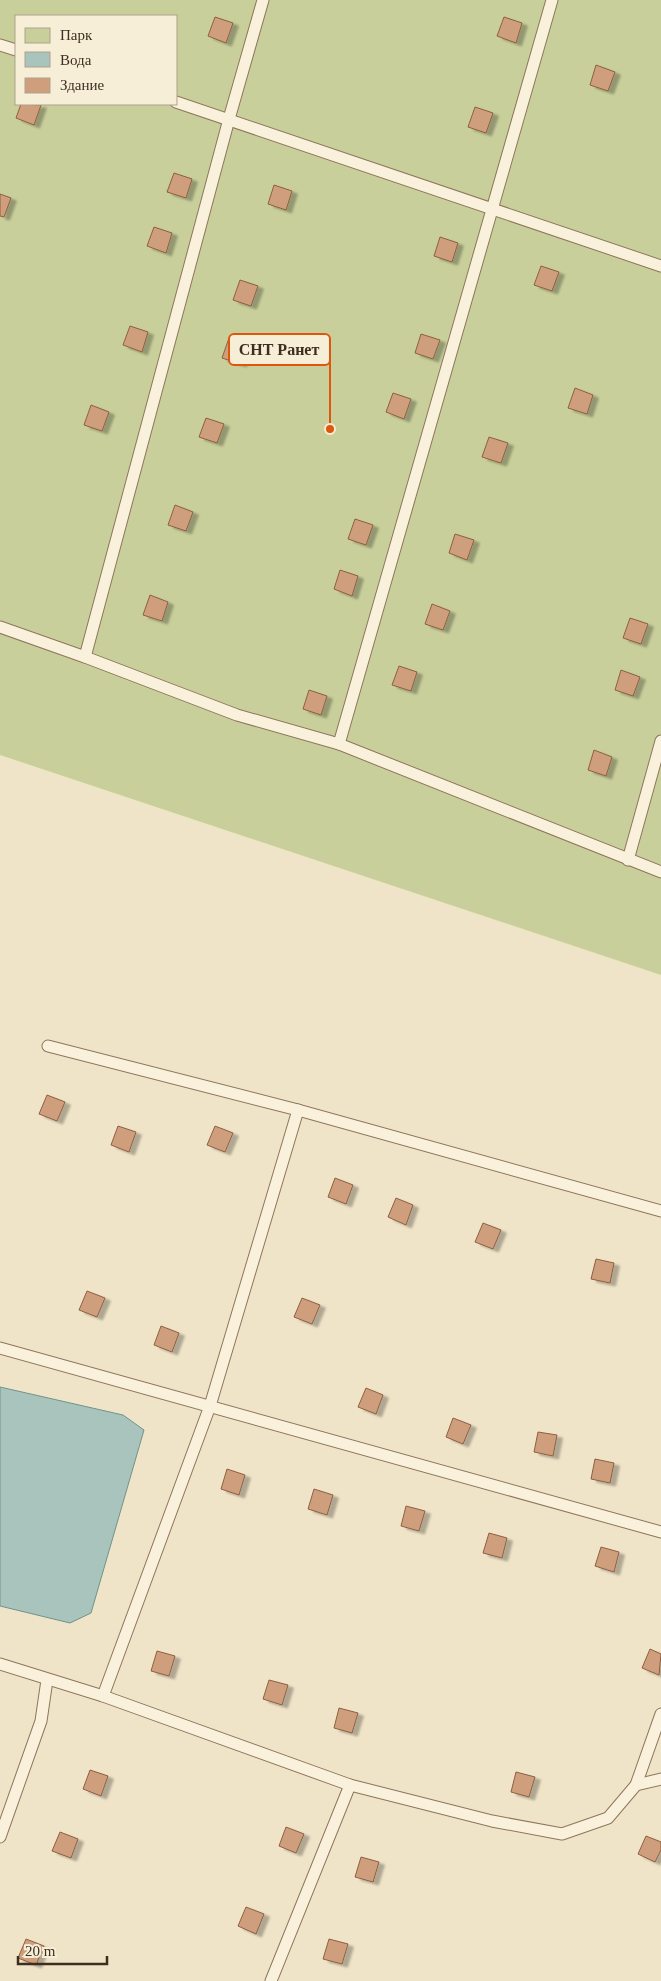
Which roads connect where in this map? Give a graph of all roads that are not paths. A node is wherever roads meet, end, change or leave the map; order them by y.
1 (262, 0) edge
2 (552, 0) edge
3 (0, 45) edge
4 (15, 50) edge
5 (178, 103) edge
6 (229, 119) junction
7 (492, 209) junction
8 (661, 266) edge
9 (0, 627) edge
10 (85, 657) junction
11 (661, 741) edge
12 (339, 744) junction
13 (628, 860) junction
14 (661, 872) edge
15 (48, 1046) dead end
16 (298, 1110) junction
17 (661, 1211) edge
18 (0, 1348) edge
19 (210, 1406) junction
20 (661, 1532) edge
21 (0, 1664) edge
22 (47, 1680) junction
23 (103, 1696) junction
24 (661, 1714) edge
25 (661, 1780) edge
26 (350, 1785) junction
27 (636, 1785) junction
28 (0, 1837) edge
29 (271, 1981) edge

1 - 6 lane
2 - 7 lane
3 - 4 lane
5 - 6 lane
6 - 7 lane
6 - 10 lane
7 - 8 lane
7 - 12 lane
9 - 10 lane
10 - 12 lane
11 - 13 lane
12 - 13 lane
13 - 14 lane
15 - 16 lane
16 - 17 lane
16 - 19 lane
18 - 19 lane
19 - 20 lane
19 - 23 lane
21 - 22 lane
22 - 23 lane
22 - 28 lane
23 - 26 lane
24 - 27 lane
25 - 27 lane
26 - 27 lane
26 - 29 lane

